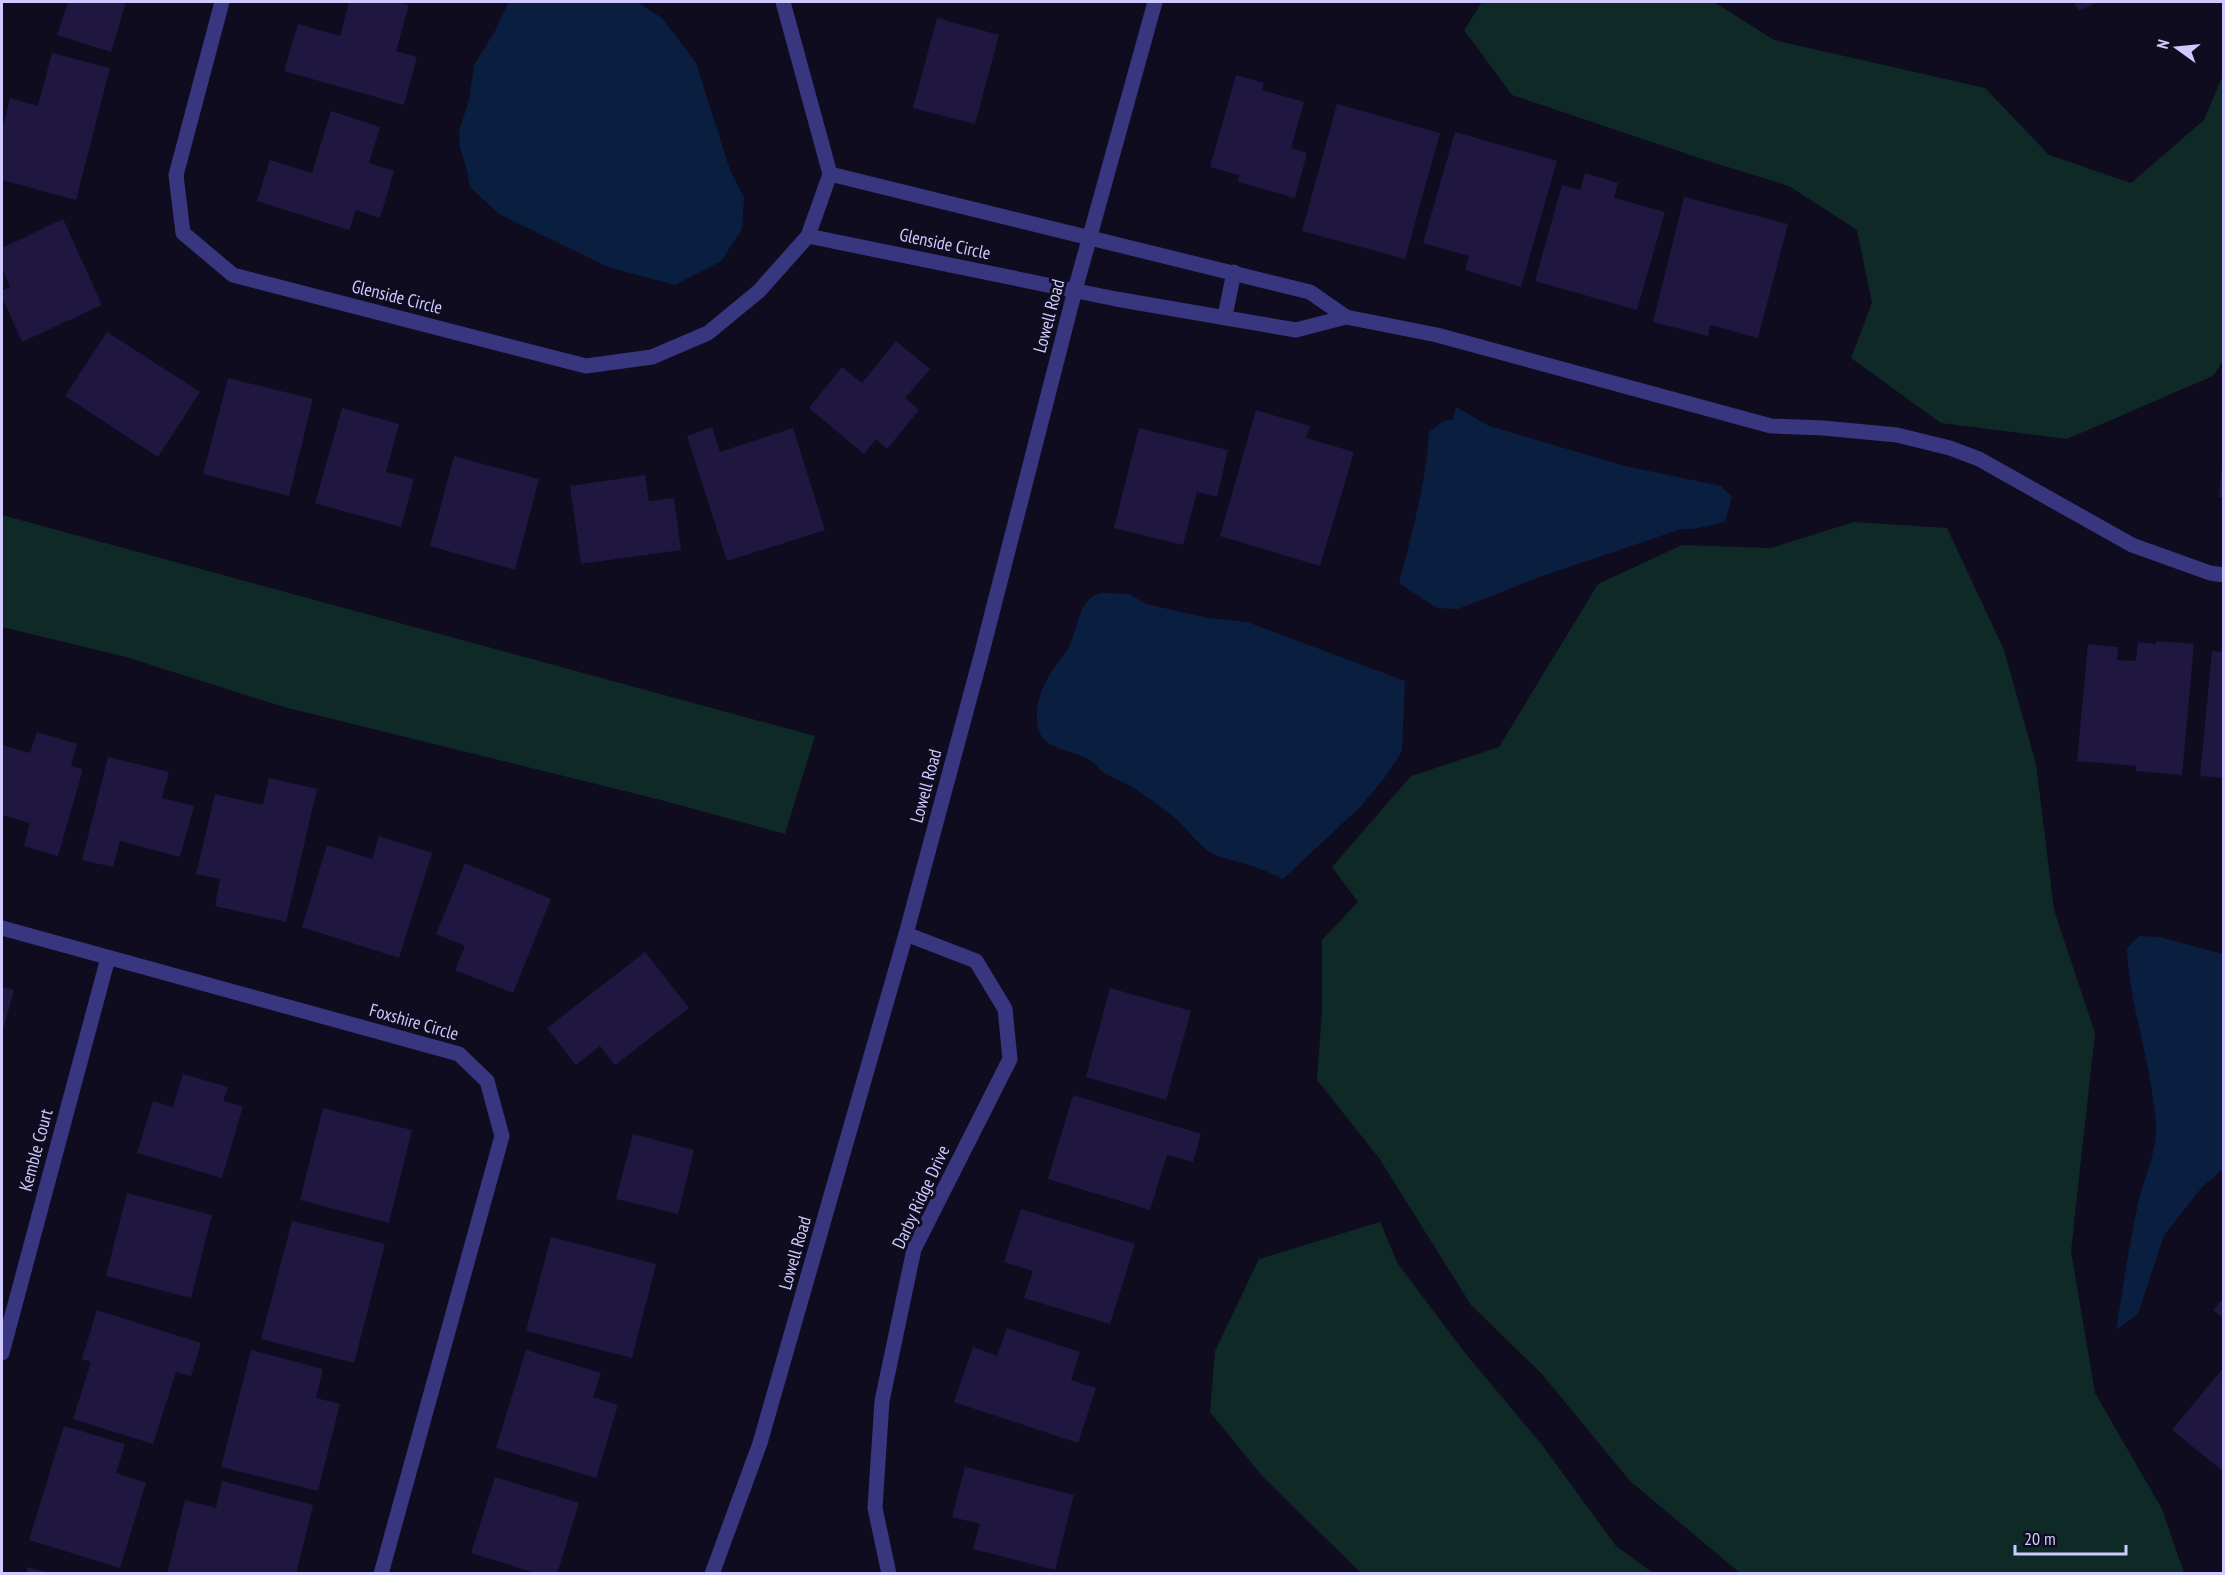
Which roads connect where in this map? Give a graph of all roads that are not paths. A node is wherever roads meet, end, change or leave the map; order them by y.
1 (222, 2) edge
2 (783, 2) edge
3 (1155, 2) edge
4 (830, 174) junction
5 (808, 236) junction
6 (1091, 237) junction
7 (1234, 272) junction
8 (1075, 291) junction
9 (1225, 316) junction
10 (1346, 317) junction
11 (2223, 575) edge
12 (2, 928) edge
13 (906, 934) junction
14 (108, 958) junction
15 (2, 1353) edge
16 (381, 1574) edge
17 (712, 1574) edge
18 (889, 1574) edge

1 - 5 street, Glenside Circle
2 - 4 street
3 - 6 street, Lowell Road
4 - 5 street, Glenside Circle
4 - 6 street
5 - 8 street, Glenside Circle
6 - 7 street
6 - 8 street, Lowell Road
7 - 9 street
7 - 10 street
8 - 9 street, Glenside Circle
8 - 13 street, Lowell Road
9 - 10 street, Glenside Circle
10 - 11 street
12 - 14 street, Foxshire Circle
13 - 17 street, Lowell Road
13 - 18 street, Darby Ridge Drive
14 - 15 street, Kemble Court
14 - 16 street, Foxshire Circle

